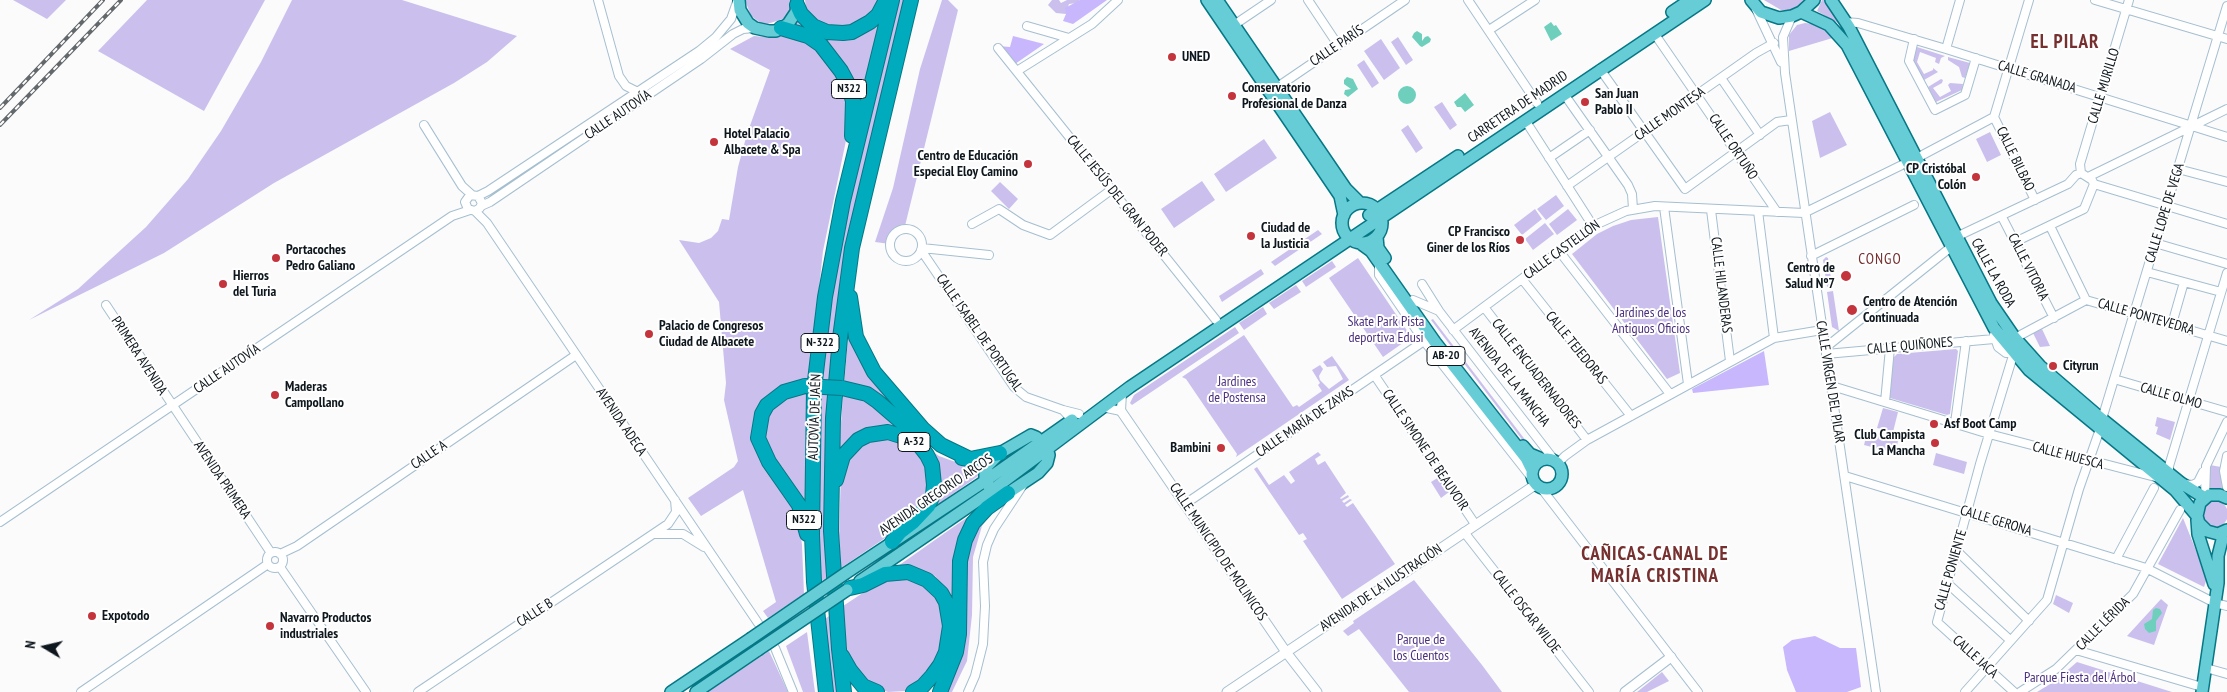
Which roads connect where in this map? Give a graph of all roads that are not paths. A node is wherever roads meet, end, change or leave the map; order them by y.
1 (598, 0) edge
2 (739, 0) edge
3 (886, 0) edge
4 (892, 0) edge
5 (911, 0) edge
6 (1118, 0) edge
7 (1207, 0) edge
8 (1217, 0) edge
9 (1271, 0) edge
10 (1308, 0) edge
11 (1405, 0) edge
12 (1468, 0) edge
13 (1535, 0) edge
14 (1690, 0) edge
15 (1704, 0) edge
16 (1814, 0) edge
17 (1831, 0) edge
18 (1960, 0) edge
19 (2029, 0) edge
20 (2096, 0) edge
21 (2129, 0) edge
22 (797, 2) edge
23 (1392, 4) edge
24 (1753, 4) edge
25 (2227, 6) edge
26 (2126, 9) junction
27 (1797, 14) junction
28 (1845, 22) junction
29 (1234, 25) junction
30 (1027, 26) dead end
31 (756, 28) junction
32 (781, 28) junction
33 (1489, 30) junction
34 (1654, 33) junction
35 (2218, 36) junction
36 (1069, 38) junction
37 (2227, 38) edge
38 (1914, 39) junction
39 (1774, 43) junction
40 (1338, 45) junction
41 (998, 48) dead end
42 (1946, 49) junction
43 (1976, 58) junction
44 (2009, 68) junction
45 (1600, 69) junction
46 (1017, 71) junction
47 (1785, 73) junction
48 (1721, 78) junction
49 (1273, 90) junction
50 (638, 92) junction
51 (1564, 94) junction
52 (1697, 95) junction
53 (2100, 97) junction
54 (1537, 103) junction
55 (2227, 109) edge
56 (1994, 117) junction
57 (1525, 120) junction
58 (1791, 120) junction
59 (424, 125) dead end
60 (2191, 126) junction
61 (1590, 130) junction
62 (1645, 132) junction
63 (1760, 135) junction
64 (2227, 137) edge
65 (1736, 152) junction
66 (1317, 155) junction
67 (1607, 157) junction
68 (1549, 158) junction
69 (1911, 160) junction
70 (2178, 168) junction
71 (2085, 175) junction
72 (2227, 182) edge
73 (847, 184) junction
74 (2094, 184) junction
75 (1567, 186) junction
76 (1112, 190) junction
77 (470, 198) junction
78 (2035, 200) junction
79 (1360, 203) junction
80 (1914, 204) dead end
81 (2166, 206) junction
82 (1664, 207) junction
83 (477, 209) junction
84 (1633, 209) junction
85 (1711, 210) junction
86 (1758, 211) junction
87 (1777, 212) junction
88 (1379, 213) junction
89 (1804, 213) junction
90 (455, 215) junction
91 (1344, 215) junction
92 (2002, 217) junction
93 (972, 224) dead end
94 (2227, 224) edge
95 (1593, 226) junction
96 (2050, 226) junction
97 (1346, 235) junction
98 (1377, 237) junction
99 (1954, 242) junction
100 (2015, 242) junction
101 (1360, 244) junction
102 (2155, 244) junction
103 (922, 249) junction
104 (1559, 251) junction
105 (988, 255) dead end
106 (1811, 256) junction
107 (1379, 262) junction
108 (2227, 264) edge
109 (2147, 272) junction
110 (2227, 273) edge
111 (847, 277) junction
112 (1522, 279) junction
113 (2184, 282) junction
114 (1422, 284) dead end
115 (2222, 292) junction
116 (1414, 300) junction
117 (2086, 300) junction
118 (106, 305) dead end
119 (1484, 308) junction
120 (1439, 311) junction
121 (2134, 313) junction
122 (2054, 318) junction
123 (1216, 320) junction
124 (1992, 323) junction
125 (2172, 324) junction
126 (1454, 330) junction
127 (1822, 330) junction
128 (1210, 333) junction
129 (2209, 335) junction
130 (1774, 338) junction
131 (1994, 338) junction
132 (1424, 341) junction
133 (1966, 341) junction
134 (2227, 341) edge
135 (2016, 342) junction
136 (1890, 348) junction
137 (1826, 351) junction
138 (576, 355) junction
139 (1730, 361) junction
140 (2029, 370) junction
141 (2006, 374) junction
142 (1375, 376) junction
143 (2114, 379) junction
144 (1688, 384) junction
145 (1832, 386) junction
146 (1123, 392) junction
147 (1670, 394) junction
148 (2188, 401) junction
149 (1885, 402) junction
150 (172, 406) junction
151 (1102, 407) junction
152 (1121, 411) junction
153 (2227, 412) edge
154 (1631, 416) junction
155 (1075, 417) junction
156 (2227, 422) edge
157 (1955, 423) junction
158 (2101, 424) junction
159 (1989, 434) junction
160 (1587, 440) junction
161 (1048, 442) junction
162 (1000, 453) junction
163 (2227, 456) edge
164 (970, 459) junction
165 (1542, 460) junction
166 (2089, 461) junction
167 (1556, 462) junction
168 (2206, 466) junction
169 (1845, 476) junction
170 (1535, 480) junction
171 (2162, 480) junction
172 (1024, 482) junction
173 (2181, 483) junction
174 (988, 485) junction
175 (2227, 487) edge
176 (1008, 493) junction
177 (831, 497) junction
178 (674, 498) junction
179 (2205, 498) junction
180 (2227, 498) edge
181 (1185, 504) junction
182 (2180, 510) dead end
183 (1967, 512) junction
184 (2197, 517) junction
185 (0, 522) edge
186 (1475, 524) junction
187 (2226, 531) edge
188 (1464, 532) junction
189 (652, 534) junction
190 (2064, 541) junction
191 (892, 542) junction
192 (709, 550) junction
193 (1956, 550) junction
194 (271, 553) junction
195 (280, 554) junction
196 (2116, 558) junction
197 (268, 564) junction
198 (280, 567) junction
199 (2146, 568) junction
200 (1947, 583) junction
201 (2214, 585) junction
202 (848, 589) junction
203 (2198, 594) junction
204 (2215, 600) junction
205 (2227, 606) edge
206 (2029, 621) junction
207 (1937, 622) joint
208 (758, 624) dead end
209 (2010, 640) junction
210 (775, 648) dead end
211 (839, 649) junction
212 (2076, 650) junction
213 (1286, 652) junction
214 (1670, 657) junction
215 (1986, 668) junction
216 (2206, 668) junction
217 (2227, 674) edge
218 (2202, 690) edge
219 (81, 692) edge
220 (366, 692) edge
221 (418, 692) edge
222 (671, 692) edge
223 (696, 692) edge
224 (793, 692) edge
225 (824, 692) edge
226 (844, 692) edge
227 (877, 692) edge
228 (913, 692) edge
229 (940, 692) edge
230 (968, 692) edge
231 (1227, 692) edge
232 (1317, 692) edge
233 (1589, 692) edge
234 (1625, 692) edge
235 (1698, 692) edge
236 (1876, 692) edge
237 (1965, 692) edge
238 (2014, 692) edge
239 (2020, 692) edge

1 - 50 street, CALLE AUTOVÍA
2 - 31 main road
2 - 50 street, CALLE AUTOVÍA
3 - 22 highway
4 - 73 highway, AUTOVÍA DE JAÉN / N-322
5 - 111 highway, AUTOVÍA DE JAÉN / N-322
6 - 36 street
7 - 49 main road
8 - 29 main road
9 - 29 street
10 - 40 street
11 - 23 street, CALLE PARÍS
12 - 33 street
13 - 33 street
14 - 54 main road, CARRETERA DE MADRID
15 - 34 main road, CARRETERA DE MADRID
16 - 27 main road
17 - 28 main road, CALLE LA RODA
18 - 42 street
19 - 44 street
20 - 26 street
21 - 26 street, CALLE MURILLO
22 - 32 main road
23 - 40 street, CALLE PARÍS
24 - 27 main road
24 - 39 street, CALLE VIRGEN DEL PILAR
25 - 35 street, CALLE LOPE DE VEGA
26 - 35 street
26 - 53 street, CALLE MURILLO
27 - 47 street, CALLE VIRGEN DEL PILAR
27 - 69 main road, CALLE LA RODA
28 - 38 street, CALLE GRANADA
28 - 69 main road, CALLE LA RODA
29 - 49 main road
30 - 36 street
31 - 32 main road
31 - 83 street, CALLE AUTOVÍA
32 - 73 highway, N322
33 - 54 street
34 - 45 main road, CARRETERA DE MADRID
34 - 52 street, CALLE ORTUÑO
35 - 37 street
35 - 60 street, CALLE LOPE DE VEGA
36 - 46 street
38 - 42 street, CALLE GRANADA
38 - 43 street
39 - 47 street, CALLE VIRGEN DEL PILAR
39 - 48 street, CALLE MONTESA
40 - 49 street, CALLE PARÍS
41 - 46 street, CALLE JESÚS DEL GRAN PODER
42 - 43 street, CALLE GRANADA
43 - 44 street, CALLE GRANADA
44 - 53 street, CALLE GRANADA
44 - 56 street
45 - 51 main road, CARRETERA DE MADRID
45 - 62 street
46 - 76 street, CALLE JESÚS DEL GRAN PODER
47 - 58 street, CALLE VIRGEN DEL PILAR
48 - 52 street, CALLE MONTESA
48 - 63 street
49 - 66 main road
50 - 77 street, CALLE AUTOVÍA
51 - 57 main road, CARRETERA DE MADRID
51 - 61 street
52 - 62 street, CALLE MONTESA
52 - 65 street, CALLE ORTUÑO
53 - 60 street, CALLE GRANADA
53 - 71 street, CALLE MURILLO
54 - 88 main road, CARRETERA DE MADRID
55 - 60 street
56 - 69 street
56 - 78 street, CALLE BILBAO
57 - 68 street
57 - 88 main road, CARRETERA DE MADRID
58 - 63 street
58 - 89 street, CALLE VIRGEN DEL PILAR
59 - 77 street
60 - 64 street, CALLE GRANADA
60 - 70 street, CALLE LOPE DE VEGA
60 - 71 street
61 - 67 street
61 - 68 street
62 - 65 street
62 - 67 street, CALLE MONTESA
63 - 65 street
65 - 87 street, CALLE ORTUÑO
66 - 79 main road
66 - 91 main road
67 - 75 street, CALLE MONTESA
67 - 84 street
68 - 75 street
69 - 89 street
69 - 99 main road, CALLE LA RODA
70 - 72 street
70 - 81 street, CALLE LOPE DE VEGA
71 - 74 street
71 - 78 street
73 - 225 highway, AUTOVÍA DE JAÉN / N-322
74 - 81 street
74 - 96 street
75 - 95 street
76 - 93 street
76 - 123 street, CALLE JESÚS DEL GRAN PODER
77 - 83 street
77 - 83 street
77 - 90 street, CALLE AUTOVÍA
78 - 92 street
79 - 88 main road
79 - 91 main road
80 - 106 street
81 - 94 street
81 - 102 street, CALLE LOPE DE VEGA
82 - 84 street, CALLE CASTELLÓN
82 - 85 street, CALLE CASTELLÓN
82 - 144 street
83 - 90 street, CALLE AUTOVÍA
83 - 138 street, AVENIDA ADECA
84 - 95 street, CALLE CASTELLÓN
85 - 86 street, CALLE CASTELLÓN
85 - 139 street, CALLE HILANDERAS
86 - 87 street, CALLE CASTELLÓN
86 - 130 street
87 - 89 street, CALLE CASTELLÓN
88 - 97 main road, CARRETERA DE MADRID
88 - 98 main road
89 - 106 street, CALLE VIRGEN DEL PILAR
90 - 150 street, CALLE AUTOVÍA
91 - 97 main road
92 - 99 street
92 - 100 street, CALLE VITORIA
95 - 104 street, CALLE CASTELLÓN
96 - 100 street
96 - 117 street
97 - 101 main road
97 - 123 main road, AVENIDA GREGORIO ARCOS
97 - 128 main road, AVENIDA GREGORIO ARCOS
98 - 101 main road
98 - 116 main road, AB-20
99 - 124 main road, CALLE LA RODA
99 - 135 main road, CALLE LA RODA
99 - 137 street
100 - 122 street, CALLE VITORIA
101 - 107 main road, AB-20
102 - 108 street
102 - 109 street, CALLE LOPE DE VEGA
103 - 103 street
103 - 105 street
103 - 155 street, CALLE ISABEL DE PORTUGAL
104 - 112 street, CALLE CASTELLÓN
104 - 147 street
106 - 127 street, CALLE VIRGEN DEL PILAR
107 - 132 street
107 - 170 main road, AB-20
109 - 113 street
109 - 121 street, CALLE LOPE DE VEGA
110 - 115 street
111 - 164 highway
111 - 177 highway, AUTOVÍA DE JAÉN / N-322
112 - 119 street, CALLE CASTELLÓN
112 - 154 street, CALLE TEJEDORAS
113 - 115 street
113 - 125 street
114 - 120 street, AVENIDA DE LA MANCHA
115 - 129 street
116 - 120 street, AVENIDA DE LA MANCHA
116 - 165 main road, AB-20
117 - 121 street, CALLE PONTEVEDRA
117 - 122 street, CALLE PONTEVEDRA
118 - 150 street, PRIMERA AVENIDA
119 - 126 street, CALLE CASTELLÓN
119 - 160 street, CALLE ENCUADERNADORES
120 - 126 street, AVENIDA DE LA MANCHA
121 - 125 street, CALLE PONTEVEDRA
121 - 143 street, CALLE LOPE DE VEGA
122 - 135 street, CALLE PONTEVEDRA
123 - 128 main road
123 - 155 main road, AVENIDA GREGORIO ARCOS
124 - 131 street
124 - 135 main road, CALLE LA RODA
125 - 129 street, CALLE PONTEVEDRA
126 - 167 street, AVENIDA DE LA MANCHA
127 - 130 street
127 - 137 street, CALLE VIRGEN DEL PILAR
128 - 146 main road, AVENIDA GREGORIO ARCOS
129 - 134 street, CALLE PONTEVEDRA
129 - 148 street
130 - 139 street
131 - 133 street, CALLE QUIÑONES
131 - 135 street, CALLE LA RODA
132 - 142 street, CALLE MARÍA DE ZAYAS
132 - 170 street
133 - 136 street, CALLE QUIÑONES
133 - 157 street
135 - 140 main road, CALLE LA RODA
135 - 141 street, CALLE PONIENTE
135 - 158 main road, CALLE LA RODA
136 - 137 street, CALLE QUIÑONES
136 - 149 street
137 - 145 street, CALLE VIRGEN DEL PILAR
138 - 178 street, AVENIDA ADECA
138 - 195 street, CALLE A
139 - 144 street
140 - 141 street
140 - 158 main road, CALLE LA RODA
141 - 159 street, CALLE PONIENTE
142 - 181 street, CALLE MARÍA DE ZAYAS
142 - 186 street, CALLE SIMONE DE BEAUVOIR
143 - 148 street, CALLE OLMO
143 - 158 street, CALLE LOPE DE VEGA
144 - 147 street
145 - 149 street, CALLE HUESCA
145 - 169 street, CALLE VIRGEN DEL PILAR
146 - 151 main road, AVENIDA GREGORIO ARCOS
146 - 152 street
147 - 154 street
148 - 153 street, CALLE OLMO
148 - 171 street
149 - 157 street, CALLE HUESCA
150 - 185 street, CALLE AUTOVÍA
150 - 194 street, AVENIDA PRIMERA
151 - 152 street
151 - 161 main road, AVENIDA GREGORIO ARCOS
152 - 181 street, CALLE MUNICIPIO DE MOLINICOS
154 - 160 street
155 - 161 main road, AVENIDA GREGORIO ARCOS
156 - 168 street
157 - 159 street, CALLE HUESCA
158 - 166 street, CALLE LOPE DE VEGA
158 - 171 main road, CALLE LA RODA
159 - 166 street, CALLE HUESCA
159 - 183 street, CALLE PONIENTE
160 - 167 street
161 - 162 main road
161 - 172 main road
161 - 174 main road, AVENIDA GREGORIO ARCOS
162 - 164 highway, N322
162 - 174 main road
163 - 175 street
164 - 225 highway, N322, bridge
165 - 167 main road
165 - 170 main road
166 - 171 street, CALLE HUESCA
166 - 190 street, CALLE LOPE DE VEGA
167 - 170 main road
168 - 173 street
168 - 179 street
169 - 183 street, CALLE GERONA
169 - 236 street, CALLE VIRGEN DEL PILAR
170 - 186 street, AVENIDA DE LA ILUSTRACIÓN
170 - 214 street
171 - 173 main road, CALLE LA RODA
171 - 184 main road, CALLE LA RODA
171 - 196 street
172 - 176 main road
172 - 230 street
173 - 179 main road, CALLE LA RODA
174 - 176 main road
174 - 191 main road, AVENIDA GREGORIO ARCOS
174 - 202 main road, AVENIDA GREGORIO ARCOS
176 - 229 highway
177 - 191 highway, A-32
177 - 211 highway, AUTOVÍA DE JAÉN / N-322
178 - 189 street, CALLE B
178 - 192 street, AVENIDA ADECA
179 - 180 main road
179 - 184 main road
181 - 213 street, CALLE MUNICIPIO DE MOLINICOS
182 - 199 street, CALLE LÉRIDA
183 - 190 street, CALLE GERONA
183 - 193 street, CALLE PONIENTE
184 - 187 main road, CALLE LA RODA
184 - 201 main road
186 - 188 street, AVENIDA DE LA ILUSTRACIÓN
187 - 204 main road
188 - 213 street, AVENIDA DE LA ILUSTRACIÓN
188 - 233 street, CALLE OSCAR WILDE
189 - 192 street
189 - 221 street, CALLE B
190 - 196 street, CALLE GERONA
190 - 206 street, CALLE LOPE DE VEGA
191 - 222 main road, AVENIDA GREGORIO ARCOS, bridge
192 - 208 street, AVENIDA ADECA
193 - 200 street, CALLE PONIENTE
193 - 206 street
194 - 195 street
194 - 197 street
195 - 198 street
196 - 199 street, CALLE GERONA
197 - 198 street
197 - 219 street
198 - 220 street
199 - 203 street, CALLE GERONA
199 - 212 street, CALLE LÉRIDA
200 - 207 street, CALLE PONIENTE
200 - 209 street
201 - 203 street
201 - 204 main road
202 - 223 main road, AVENIDA GREGORIO ARCOS, bridge
202 - 228 highway
203 - 204 street, CALLE GERONA
204 - 205 street, CALLE GERONA
204 - 216 main road
206 - 209 street, CALLE LOPE DE VEGA
207 - 215 street, CALLE JACA
209 - 215 street, CALLE LOPE DE VEGA
210 - 224 street
211 - 226 highway, AUTOVÍA DE JAÉN / N-322
211 - 227 highway
212 - 218 street
212 - 239 street, CALLE LÉRIDA
213 - 231 street, AVENIDA DE LA ILUSTRACIÓN
213 - 232 street, CALLE MUNICIPIO DE MOLINICOS
214 - 234 street
214 - 235 street
215 - 237 street, CALLE LOPE DE VEGA
215 - 238 street, CALLE JACA
216 - 217 street
216 - 218 main road

